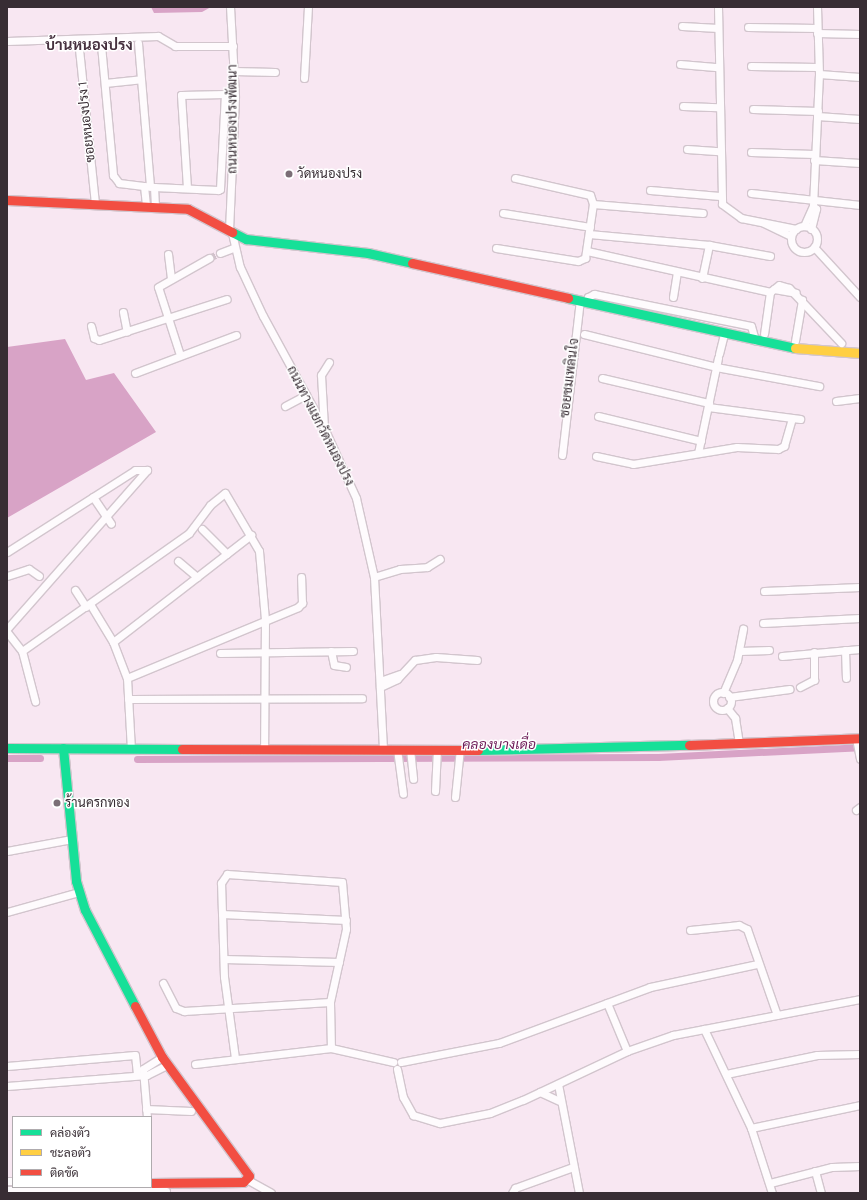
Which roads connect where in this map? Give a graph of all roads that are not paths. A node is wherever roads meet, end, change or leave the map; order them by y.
1 (230, 7) edge
2 (308, 7) edge
3 (718, 7) edge
4 (817, 7) edge
5 (682, 26) dead end
6 (718, 28) junction
7 (748, 28) dead end
8 (817, 31) junction
9 (860, 34) edge
10 (78, 39) junction
11 (7, 41) edge
12 (138, 43) dead end
13 (101, 45) dead end
14 (233, 46) junction
15 (680, 64) dead end
16 (751, 66) dead end
17 (718, 68) junction
18 (818, 70) junction
19 (234, 71) junction
20 (275, 72) dead end
21 (860, 77) edge
22 (304, 78) dead end
23 (141, 79) junction
24 (105, 83) junction
25 (683, 106) dead end
26 (718, 107) junction
27 (753, 109) dead end
28 (817, 114) junction
29 (860, 119) edge
30 (687, 149) dead end
31 (719, 151) junction
32 (751, 152) dead end
33 (814, 157) junction
34 (860, 163) edge
35 (515, 178) dead end
36 (149, 186) junction
37 (187, 188) junction
38 (650, 190) dead end
39 (751, 193) dead end
40 (7, 194) edge
41 (720, 196) junction
42 (7, 200) edge
43 (96, 204) junction
44 (593, 204) junction
45 (813, 204) junction
46 (860, 205) edge
47 (150, 206) junction
48 (503, 213) dead end
49 (703, 213) dead end
50 (764, 222) junction
51 (804, 226) junction
52 (796, 229) junction
53 (811, 229) junction
54 (590, 230) junction
55 (230, 231) junction
56 (791, 236) junction
57 (709, 245) junction
58 (814, 247) junction
59 (496, 248) dead end
60 (231, 249) junction
61 (587, 251) junction
62 (220, 253) tunnel mouth
63 (168, 254) dead end
64 (770, 256) dead end
65 (209, 258) tunnel mouth
66 (677, 273) junction
67 (702, 278) junction
68 (171, 279) junction
69 (772, 291) junction
70 (858, 293) edge
71 (227, 299) dead end
72 (802, 300) junction
73 (584, 301) junction
74 (671, 304) junction
75 (122, 312) dead end
76 (169, 320) junction
77 (668, 321) junction
78 (91, 326) dead end
79 (127, 332) junction
80 (584, 334) dead end
81 (764, 334) dead end
82 (236, 335) dead end
83 (723, 337) junction
84 (755, 340) junction
85 (795, 341) dead end
86 (840, 343) dead end
87 (860, 353) edge
88 (180, 355) junction
89 (329, 362) dead end
90 (716, 367) junction
91 (135, 373) dead end
92 (602, 378) dead end
93 (819, 386) dead end
94 (304, 396) junction
95 (860, 398) edge
96 (836, 401) dead end
97 (708, 405) junction
98 (285, 406) dead end
99 (598, 416) dead end
100 (324, 428) junction
101 (701, 441) junction
102 (698, 453) junction
103 (562, 455) dead end
104 (596, 456) dead end
105 (93, 497) junction
106 (106, 516) junction
107 (111, 524) dead end
108 (202, 529) dead end
109 (251, 536) junction
110 (7, 552) edge
111 (227, 554) junction
112 (440, 559) dead end
113 (178, 561) dead end
114 (7, 576) edge
115 (39, 576) dead end
116 (197, 577) junction
117 (301, 577) dead end
118 (374, 577) junction
119 (860, 587) edge
120 (75, 590) dead end
121 (764, 591) dead end
122 (88, 606) junction
123 (265, 618) junction
124 (860, 618) edge
125 (763, 623) dead end
126 (743, 629) dead end
127 (7, 630) edge
128 (114, 642) junction
129 (860, 649) edge
130 (769, 650) dead end
131 (845, 650) junction
132 (22, 651) junction
133 (331, 651) junction
134 (353, 651) dead end
135 (265, 652) junction
136 (740, 652) junction
137 (814, 652) junction
138 (220, 653) dead end
139 (782, 656) dead end
140 (477, 660) dead end
141 (346, 667) dead end
142 (127, 678) junction
143 (846, 678) dead end
144 (380, 684) junction
145 (800, 687) dead end
146 (789, 689) dead end
147 (722, 693) junction
148 (264, 698) junction
149 (362, 698) dead end
150 (729, 698) junction
151 (128, 699) junction
152 (35, 701) dead end
153 (727, 708) junction
154 (858, 742) edge
155 (739, 743) junction
156 (7, 748) edge
157 (63, 748) junction
158 (383, 748) junction
159 (131, 749) junction
160 (264, 750) junction
161 (411, 753) junction
162 (398, 754) junction
163 (436, 754) junction
164 (459, 754) junction
165 (860, 760) edge
166 (413, 779) dead end
167 (435, 791) dead end
168 (403, 794) dead end
169 (455, 798) dead end
170 (72, 839) junction
171 (7, 851) edge
172 (78, 892) junction
173 (7, 912) edge
174 (222, 914) junction
175 (346, 920) junction
176 (690, 930) dead end
177 (224, 959) junction
178 (339, 962) junction
179 (758, 964) junction
180 (163, 983) dead end
181 (859, 1000) edge
182 (330, 1002) junction
183 (607, 1003) junction
184 (227, 1006) junction
185 (777, 1015) junction
186 (704, 1029) junction
187 (331, 1048) junction
188 (627, 1051) junction
189 (860, 1054) edge
190 (234, 1058) junction
191 (164, 1061) junction
192 (393, 1062) junction
193 (401, 1062) junction
194 (195, 1064) dead end
195 (7, 1066) edge
196 (397, 1069) junction
197 (140, 1073) junction
198 (726, 1074) junction
199 (558, 1084) junction
200 (7, 1086) edge
201 (540, 1092) junction
202 (559, 1101) junction
203 (860, 1105) edge
204 (146, 1109) junction
205 (191, 1111) dead end
206 (147, 1116) edge
207 (751, 1128) junction
208 (860, 1166) edge
209 (573, 1167) junction
210 (815, 1171) junction
211 (248, 1180) junction
212 (152, 1183) edge
213 (770, 1183) junction
214 (7, 1190) edge
215 (166, 1190) dead end
216 (75, 1192) edge
217 (271, 1193) edge
218 (512, 1193) edge
219 (579, 1193) edge
220 (772, 1193) edge
221 (821, 1193) edge

1 - 14 street, ถนนหนองปรงพัฒนา
2 - 22 street
3 - 6 street
4 - 8 street
5 - 6 street
6 - 17 street
7 - 8 street
8 - 9 street
8 - 18 street
10 - 11 street
10 - 14 street
10 - 43 street, ซอยหนองปรง 1
12 - 23 street
13 - 24 street
14 - 19 street, ถนนหนองปรงพัฒนา
15 - 17 street
16 - 18 street
17 - 26 street
18 - 21 street
18 - 28 street
19 - 20 street
19 - 55 street, ถนนหนองปรงพัฒนา
23 - 24 street
23 - 36 street
24 - 36 street
25 - 26 street
26 - 31 street
27 - 28 street
28 - 29 street
28 - 33 street
30 - 31 street
31 - 41 street
32 - 33 street
33 - 34 street
33 - 45 street
35 - 44 street
36 - 37 street
36 - 47 street
37 - 37 street
38 - 41 street
39 - 45 street
40 - 42 street
41 - 50 street
42 - 43 street
43 - 47 street
44 - 49 street
44 - 54 street
45 - 46 street
45 - 51 street
45 - 53 street
47 - 55 street
48 - 54 street
50 - 52 street
50 - 56 street
51 - 52 street
51 - 53 street
52 - 56 street
53 - 58 street
54 - 57 street
54 - 61 street
55 - 60 street, ถนนทางแยกวัดหนองปรง
55 - 73 street
56 - 58 street
57 - 64 street
57 - 67 street
58 - 70 street
59 - 61 street
60 - 62 street
60 - 94 street, ถนนทางแยกวัดหนองปรง
61 - 66 street
63 - 68 street
65 - 68 street
66 - 67 street
66 - 74 street
67 - 69 street
68 - 76 street
69 - 72 street
69 - 81 street
71 - 76 street
72 - 85 street
72 - 86 street
73 - 74 street
73 - 77 street
73 - 103 street, ซอยชมเพลินใจ
74 - 77 street
74 - 84 street
75 - 79 street
76 - 79 street
76 - 88 street
77 - 83 street
78 - 79 street
80 - 90 street
82 - 88 street
83 - 84 street
83 - 90 street
84 - 87 street
88 - 91 street
89 - 100 street
90 - 93 street
90 - 97 street
92 - 97 street
94 - 98 street
94 - 100 street, ถนนทางแยกวัดหนองปรง
95 - 96 street
97 - 101 street
97 - 102 street
99 - 101 street
100 - 118 street, ถนนทางแยกวัดหนองปรง
101 - 102 street
102 - 104 street
105 - 106 street
105 - 106 street
105 - 110 street
106 - 107 street
106 - 127 street
108 - 111 street
109 - 111 street
109 - 122 street
109 - 123 street
111 - 116 street
112 - 118 street
113 - 116 street
114 - 115 street
116 - 128 street
117 - 123 street
118 - 144 street, ถนนทางแยกวัดหนองปรง
119 - 121 street
120 - 122 street
122 - 128 street
122 - 132 street
123 - 135 street
123 - 142 street
124 - 125 street
126 - 136 street
127 - 132 street
128 - 142 street
129 - 131 street
130 - 136 street
131 - 137 street
131 - 143 street
132 - 152 street
133 - 134 street
133 - 135 street
133 - 141 street
135 - 138 street
135 - 148 street
136 - 147 street
137 - 139 street
137 - 145 street
140 - 144 street
142 - 151 street
144 - 158 street, ถนนทางแยกวัดหนองปรง
146 - 150 street
147 - 150 street
147 - 153 street
148 - 149 street
148 - 151 street
148 - 160 street
150 - 153 street
151 - 159 street
153 - 155 street
154 - 155 street
154 - 165 street
155 - 164 street
156 - 157 street
157 - 159 street
157 - 170 street
158 - 160 street
158 - 162 street
159 - 160 street
161 - 162 street
161 - 163 street
161 - 166 street
162 - 168 street
163 - 164 street
163 - 167 street
164 - 169 street
170 - 171 street
170 - 172 street
172 - 173 street
172 - 191 street
174 - 175 street
174 - 175 street
174 - 177 street
175 - 178 street
176 - 179 street
177 - 178 street
177 - 184 street
178 - 182 street
179 - 183 street
179 - 185 street
180 - 184 street
181 - 185 street
182 - 184 street
182 - 187 street
183 - 188 street
183 - 193 street
184 - 190 street
185 - 186 street
186 - 188 street
186 - 198 street
187 - 190 street
187 - 192 street
188 - 199 street
189 - 198 street
190 - 194 street
191 - 197 street
191 - 211 street
192 - 193 street
192 - 196 street
193 - 196 street
195 - 197 street
196 - 201 street
197 - 200 street
197 - 204 street
198 - 207 street
199 - 201 street
199 - 202 street
201 - 202 street
202 - 209 street
203 - 207 street
204 - 205 street
204 - 206 street
207 - 213 street
208 - 210 street
209 - 218 street
209 - 219 street
210 - 213 street
210 - 221 street
211 - 212 street
211 - 217 street
213 - 220 street
214 - 216 street
215 - 216 street

